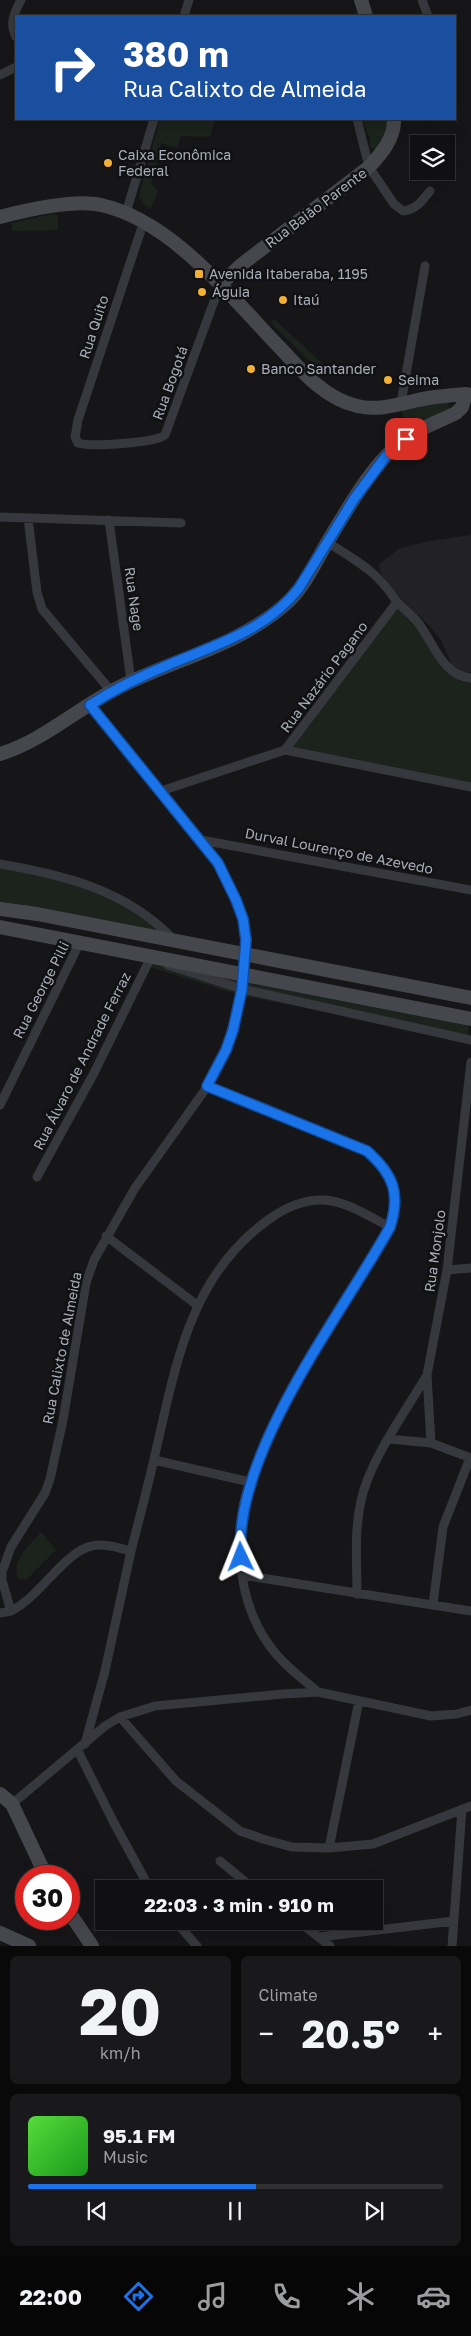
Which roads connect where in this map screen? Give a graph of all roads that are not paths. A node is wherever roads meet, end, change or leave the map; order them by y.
1 (21, 0) edge
2 (189, 0) edge
3 (361, 0) edge
4 (422, 0) edge
5 (184, 15) edge
6 (366, 15) edge
7 (428, 15) edge
8 (15, 34) edge
9 (15, 68) edge
10 (0, 75) edge
11 (154, 120) edge
12 (358, 120) edge
13 (394, 120) edge
14 (369, 167) junction
15 (430, 191) dead end
16 (126, 213) junction
17 (0, 217) edge
18 (144, 221) junction
19 (425, 266) dead end
20 (220, 285) junction
21 (468, 394) edge
22 (401, 403) junction
23 (471, 409) edge
24 (456, 413) junction
25 (78, 443) joint
26 (0, 517) edge
27 (28, 518) junction
28 (109, 520) junction
29 (180, 523) dead end
30 (327, 542) junction
31 (397, 602) junction
32 (471, 678) edge
33 (131, 682) junction
34 (111, 691) junction
35 (90, 705) junction
36 (285, 750) junction
37 (0, 754) edge
38 (471, 787) edge
39 (161, 791) junction
40 (202, 840) junction
41 (0, 864) edge
42 (471, 890) edge
43 (0, 909) edge
44 (0, 927) edge
45 (174, 940) junction
46 (80, 942) junction
47 (245, 954) junction
48 (151, 957) junction
49 (242, 982) junction
50 (471, 998) edge
51 (471, 1019) edge
52 (471, 1040) edge
53 (471, 1062) edge
54 (207, 1086) junction
55 (0, 1105) edge
56 (467, 1133) edge
57 (37, 1177) dead end
58 (390, 1227) junction
59 (106, 1236) junction
60 (471, 1268) edge
61 (447, 1270) junction
62 (197, 1305) junction
63 (427, 1375) junction
64 (389, 1439) junction
65 (431, 1443) junction
66 (471, 1458) edge
67 (154, 1460) junction
68 (250, 1482) junction
69 (131, 1551) junction
70 (242, 1575) junction
71 (357, 1594) junction
72 (432, 1604) junction
73 (11, 1611) junction
74 (471, 1611) edge
75 (0, 1613) edge
76 (318, 1692) junction
77 (359, 1701) junction
78 (471, 1709) edge
79 (120, 1717) junction
80 (85, 1744) junction
81 (78, 1751) junction
82 (0, 1794) edge
83 (12, 1804) junction
84 (466, 1808) edge
85 (329, 1848) junction
86 (220, 1861) dead end
87 (41, 1865) edge
88 (145, 1880) edge
89 (243, 1880) edge
90 (454, 1921) junction
91 (80, 1929) edge
92 (183, 1930) edge
93 (310, 1930) edge
94 (0, 1933) edge
95 (320, 1937) junction
96 (28, 1946) edge
97 (91, 1946) edge
98 (197, 1946) edge
99 (330, 1946) edge
100 (452, 1946) edge

1 - 8 street
2 - 5 street
3 - 6 main road
4 - 7 street
9 - 10 street
11 - 16 street
12 - 14 street
13 - 14 main road, Rua Baião Parente
14 - 15 street
14 - 20 main road, Rua Baião Parente
16 - 17 main road
16 - 18 main road
18 - 20 main road
18 - 25 street, Rua Quito
19 - 22 street
20 - 22 main road
20 - 25 street, Rua Bogotá
21 - 22 main road
21 - 24 main road
23 - 24 main road
24 - 30 main road
26 - 27 street
27 - 28 street
27 - 34 street
28 - 29 street
28 - 33 street, Rua Nage
30 - 31 street
30 - 33 main road
31 - 32 street
31 - 36 street, Rua Nazário Pagano
33 - 34 main road
34 - 35 main road
35 - 37 main road
35 - 39 street, Rua Calixto de Almeida
36 - 38 street
36 - 39 street, Rua Nazário Pagano
39 - 40 street, Rua Calixto de Almeida
40 - 42 street, Durval Lourenço de Azevedo
40 - 47 street, Rua Calixto de Almeida
41 - 45 street
43 - 45 main road
44 - 46 main road
45 - 47 main road
46 - 48 main road
46 - 55 street, Rua George Pilli
47 - 49 street, Rua Calixto de Almeida
47 - 50 main road
48 - 49 main road
48 - 57 street, Rua Álvaro de Andrade Ferraz
49 - 51 main road
49 - 52 street
49 - 54 street, Rua Calixto de Almeida
53 - 56 street, Rua Monjolo
54 - 58 street
54 - 59 street, Rua Calixto de Almeida
56 - 61 street, Rua Monjolo
58 - 62 street
58 - 68 street
59 - 62 street
59 - 73 street, Rua Calixto de Almeida
60 - 61 street
61 - 63 street, Rua Monjolo
62 - 67 street
63 - 64 street
63 - 65 street, Rua Monjolo
64 - 65 street
64 - 71 street
65 - 66 street
66 - 72 street
67 - 68 street
67 - 69 street
68 - 70 street
69 - 73 street
69 - 80 street
70 - 71 street
70 - 76 street
71 - 72 street
72 - 74 street
73 - 75 street
76 - 77 street
76 - 79 street
77 - 78 street
77 - 85 street
79 - 80 street
79 - 85 street
80 - 81 street
81 - 83 street
81 - 88 street
82 - 83 main road
83 - 87 main road
84 - 85 street
84 - 90 street
86 - 89 street
90 - 95 street
90 - 100 street
91 - 97 main road
92 - 98 street
93 - 95 street
94 - 96 main road
95 - 99 street

